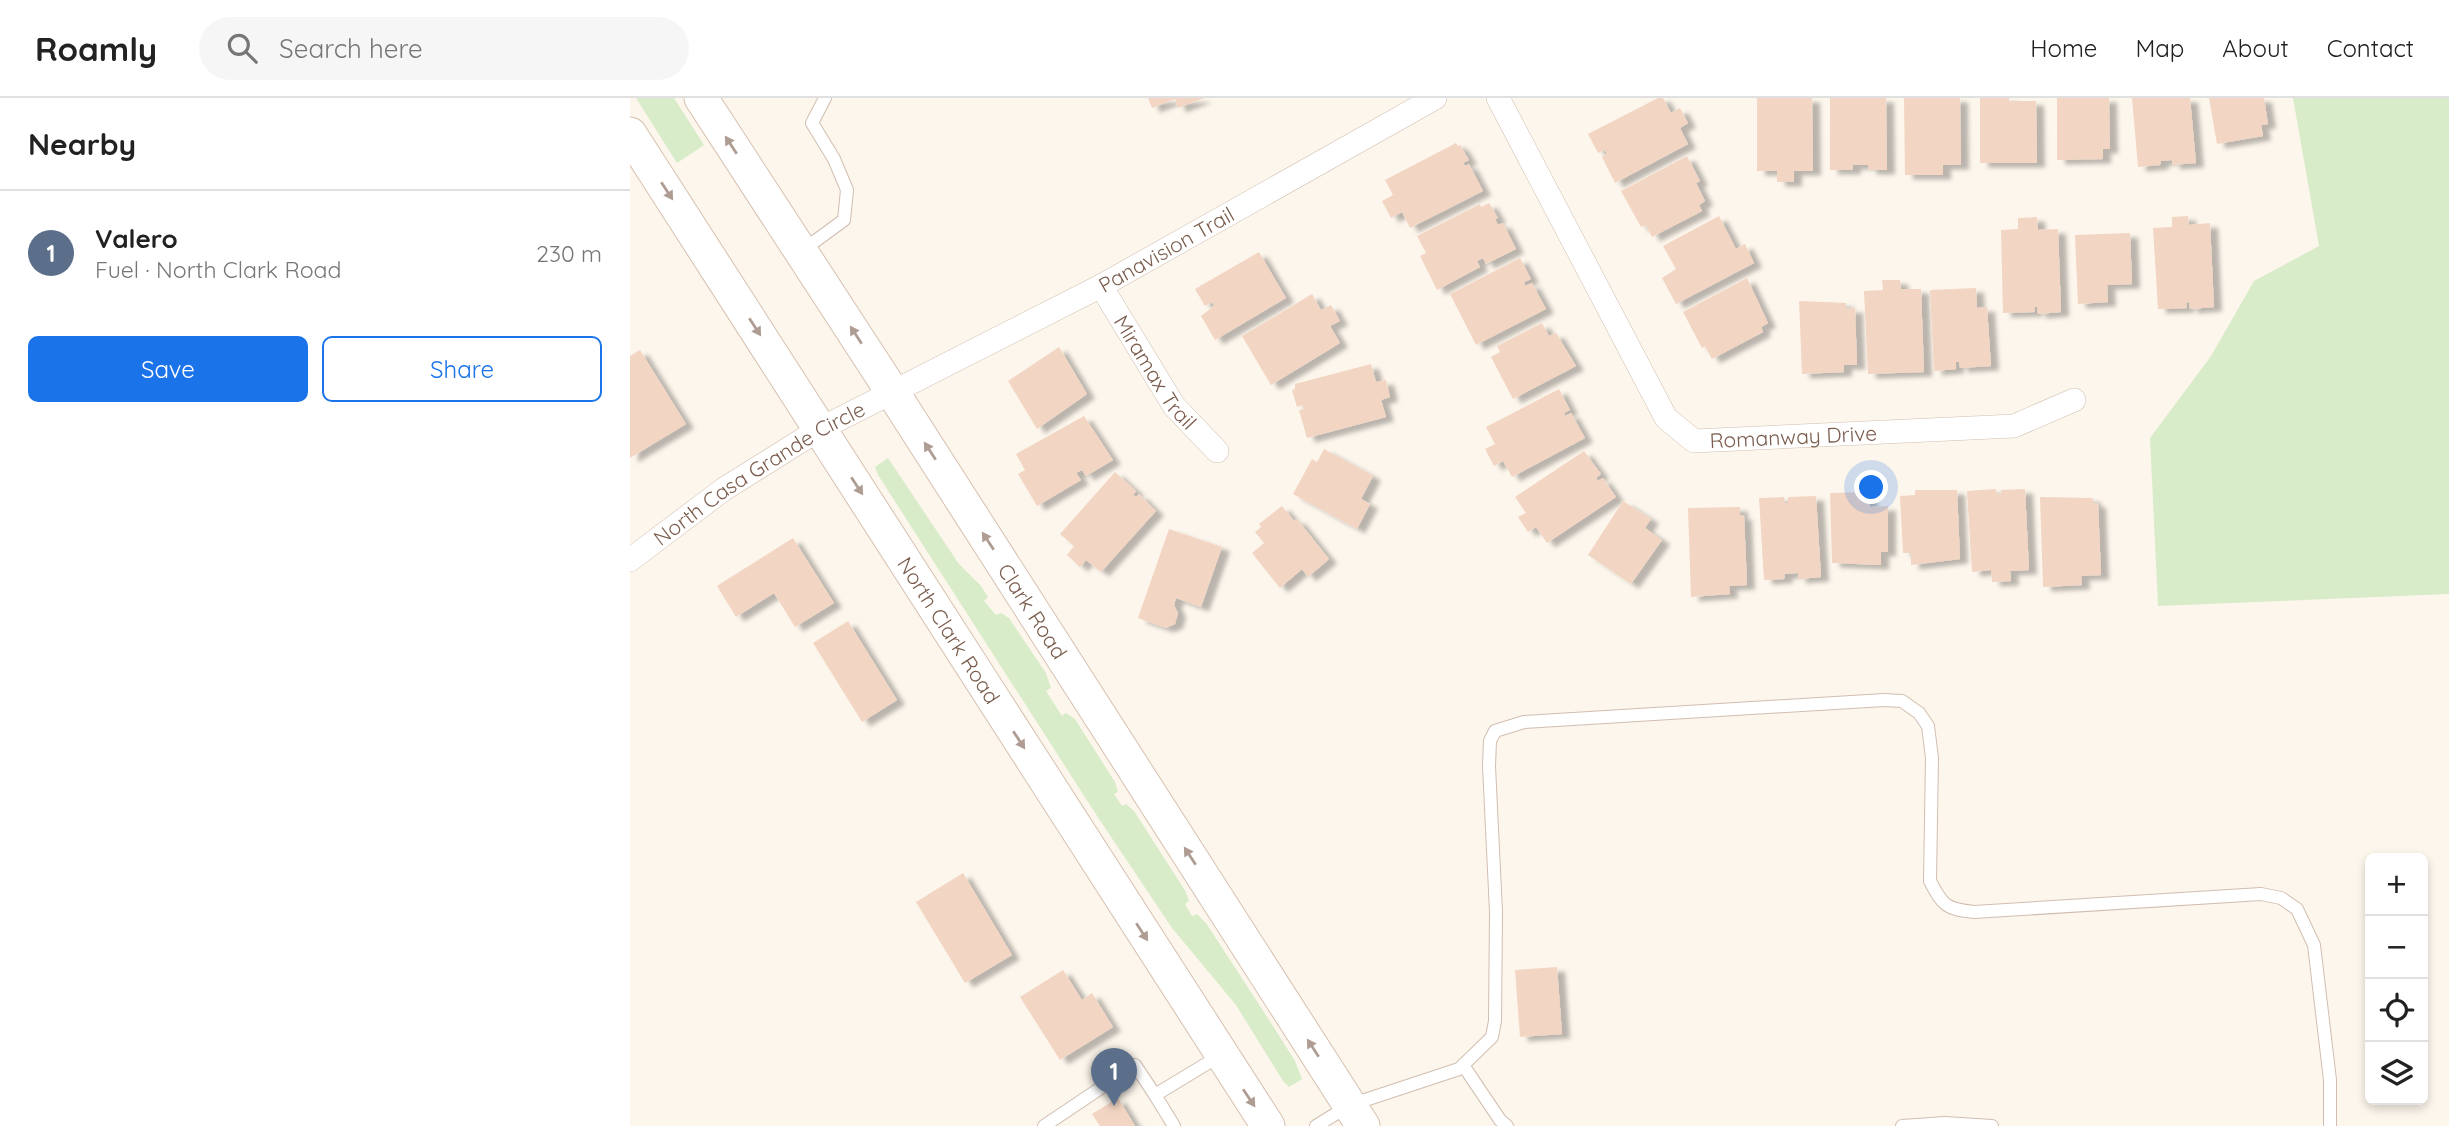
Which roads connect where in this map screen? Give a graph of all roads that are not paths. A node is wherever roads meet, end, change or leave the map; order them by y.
1 (701, 98) edge
2 (825, 98) edge
3 (1435, 98) edge
4 (1498, 98) edge
5 (630, 134) edge
6 (801, 251) junction
7 (1101, 286) junction
8 (893, 393) junction
9 (2074, 400) dead end
10 (820, 429) junction
11 (1217, 451) dead end
12 (630, 560) edge
13 (1221, 1055) junction
14 (1464, 1065) junction
15 (1155, 1095) junction
16 (1356, 1116) edge
17 (1044, 1126) edge
18 (1174, 1126) edge
19 (1268, 1126) edge
20 (1316, 1126) edge
21 (1507, 1126) edge
22 (1902, 1126) edge
23 (1992, 1126) edge
24 (2330, 1126) edge

6 -> 1 main road, Clark Road
2 - 6 lane
3 - 7 street, Panavision Trail
4 - 9 street, Romanway Drive
5 -> 10 main road, North Clark Road
8 -> 6 main road, Clark Road
7 - 8 street, Panavision Trail
7 - 11 street, Miramax Trail
8 - 10 street, North Casa Grande Circle
16 -> 8 main road, Clark Road
10 - 12 street, North Casa Grande Circle
10 -> 13 main road, North Clark Road
13 - 15 lane
13 -> 19 main road, North Clark Road
14 - 16 lane
14 - 21 lane
14 - 24 lane
15 - 17 lane
15 - 18 lane
16 - 20 lane
22 - 23 lane

